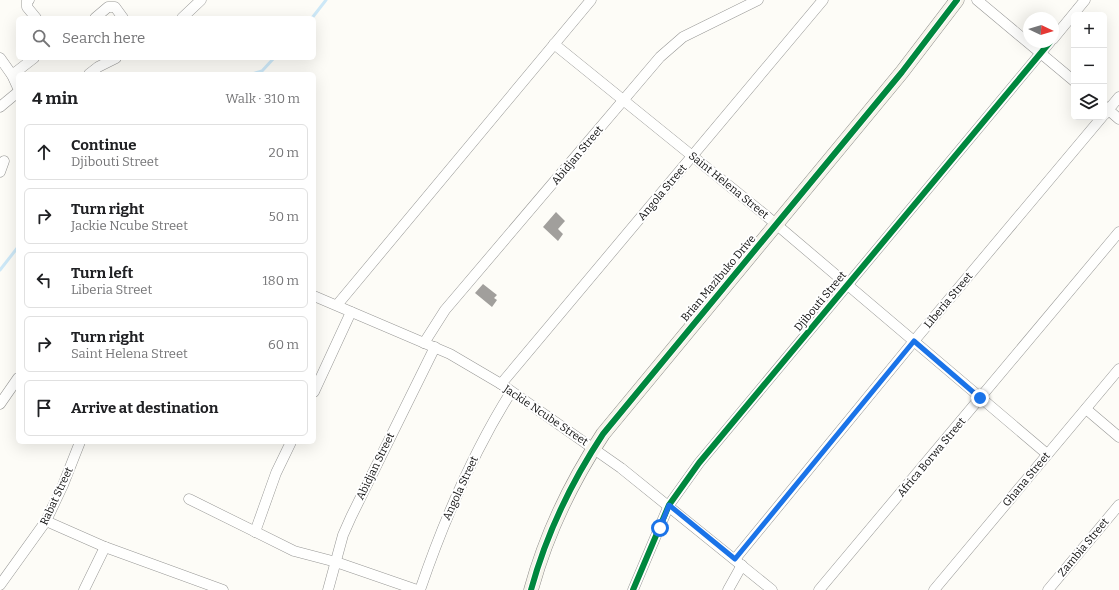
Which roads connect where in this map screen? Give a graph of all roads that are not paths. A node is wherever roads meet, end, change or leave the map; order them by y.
1 (29, 0) edge
2 (201, 0) edge
3 (591, 0) edge
4 (758, 0) edge
5 (823, 0) edge
6 (958, 0) edge
7 (977, 0) edge
8 (1085, 0) edge
9 (34, 16) edge
10 (97, 16) edge
11 (122, 16) edge
12 (184, 16) edge
13 (1059, 32) edge
14 (554, 44) junction
15 (1045, 48) edge
16 (1040, 54) junction
17 (0, 58) edge
18 (31, 60) edge
19 (112, 60) edge
20 (91, 72) edge
21 (12, 75) junction
22 (1071, 80) edge
23 (16, 84) edge
24 (16, 94) edge
25 (1119, 97) edge
26 (623, 100) junction
27 (0, 107) edge
28 (1107, 110) edge
29 (1107, 113) edge
30 (1119, 119) edge
31 (1098, 120) edge
32 (692, 156) junction
33 (4, 161) dead end
34 (0, 172) edge
35 (776, 224) junction
36 (1119, 232) edge
37 (846, 285) junction
38 (316, 297) edge
39 (337, 305) junction
40 (351, 312) junction
41 (914, 341) junction
42 (424, 343) junction
43 (435, 347) junction
44 (1119, 369) edge
45 (16, 381) edge
46 (501, 384) junction
47 (316, 388) edge
48 (511, 392) junction
49 (980, 398) junction
50 (0, 404) edge
51 (1086, 409) junction
52 (1119, 437) edge
53 (79, 444) edge
54 (290, 444) edge
55 (594, 448) junction
56 (1047, 454) junction
57 (189, 499) dead end
58 (669, 505) junction
59 (1119, 505) edge
60 (46, 521) junction
61 (254, 532) junction
62 (105, 547) junction
63 (336, 562) junction
64 (739, 562) junction
65 (0, 586) edge
66 (84, 590) edge
67 (223, 590) edge
68 (328, 590) edge
69 (419, 590) edge
70 (531, 590) edge
71 (633, 590) edge
72 (728, 590) edge
73 (772, 590) edge
74 (819, 590) edge
75 (934, 590) edge
76 (1048, 590) edge

1 - 9 street
2 - 12 street
3 - 14 street
4 - 26 street, Abidjan Street
5 - 32 street, Angola Street
6 - 35 street, Brian Mazibuko Drive
7 - 16 street
8 - 13 street
10 - 11 street
14 - 26 street, Saint Helena Street
14 - 39 street
15 - 16 street, Djibouti Street
16 - 22 street
16 - 37 street, Djibouti Street
17 - 21 street
18 - 21 street
19 - 20 street
21 - 23 street
24 - 27 street
25 - 28 street, Liberia Street
26 - 32 street, Saint Helena Street
26 - 42 street, Abidjan Street
29 - 30 street
31 - 41 street, Liberia Street
32 - 35 street, Saint Helena Street
32 - 46 street, Angola Street
33 - 34 street
35 - 37 street, Saint Helena Street
35 - 55 street, Brian Mazibuko Drive
36 - 49 street, Africa Borwa Street
37 - 41 street, Saint Helena Street
37 - 58 street, Djibouti Street
38 - 39 street, Jackie Ncube Street
39 - 40 street, Jackie Ncube Street
40 - 42 street, Jackie Ncube Street
40 - 47 street
41 - 49 street, Saint Helena Street
41 - 64 street, Liberia Street
42 - 43 street, Jackie Ncube Street
43 - 46 street, Jackie Ncube Street
43 - 63 street, Abidjan Street
44 - 51 street, Ghana Street
45 - 50 street
46 - 48 street, Jackie Ncube Street
48 - 55 street, Jackie Ncube Street
48 - 69 street, Angola Street
49 - 56 street, Saint Helena Street
49 - 74 street, Africa Borwa Street
51 - 52 street
51 - 56 street, Ghana Street
53 - 60 street, Rabat Street
54 - 61 street
55 - 58 street, Jackie Ncube Street
55 - 70 street, Brian Mazibuko Drive
56 - 75 street, Ghana Street
57 - 61 street
58 - 64 street, Jackie Ncube Street
58 - 71 street, Djibouti Street
59 - 76 street, Zambia Street
60 - 62 street
60 - 65 street, Rabat Street
61 - 63 street
62 - 66 street
62 - 67 street
63 - 68 street, Abidjan Street
63 - 69 street
64 - 72 street, Liberia Street
64 - 73 street, Jackie Ncube Street

